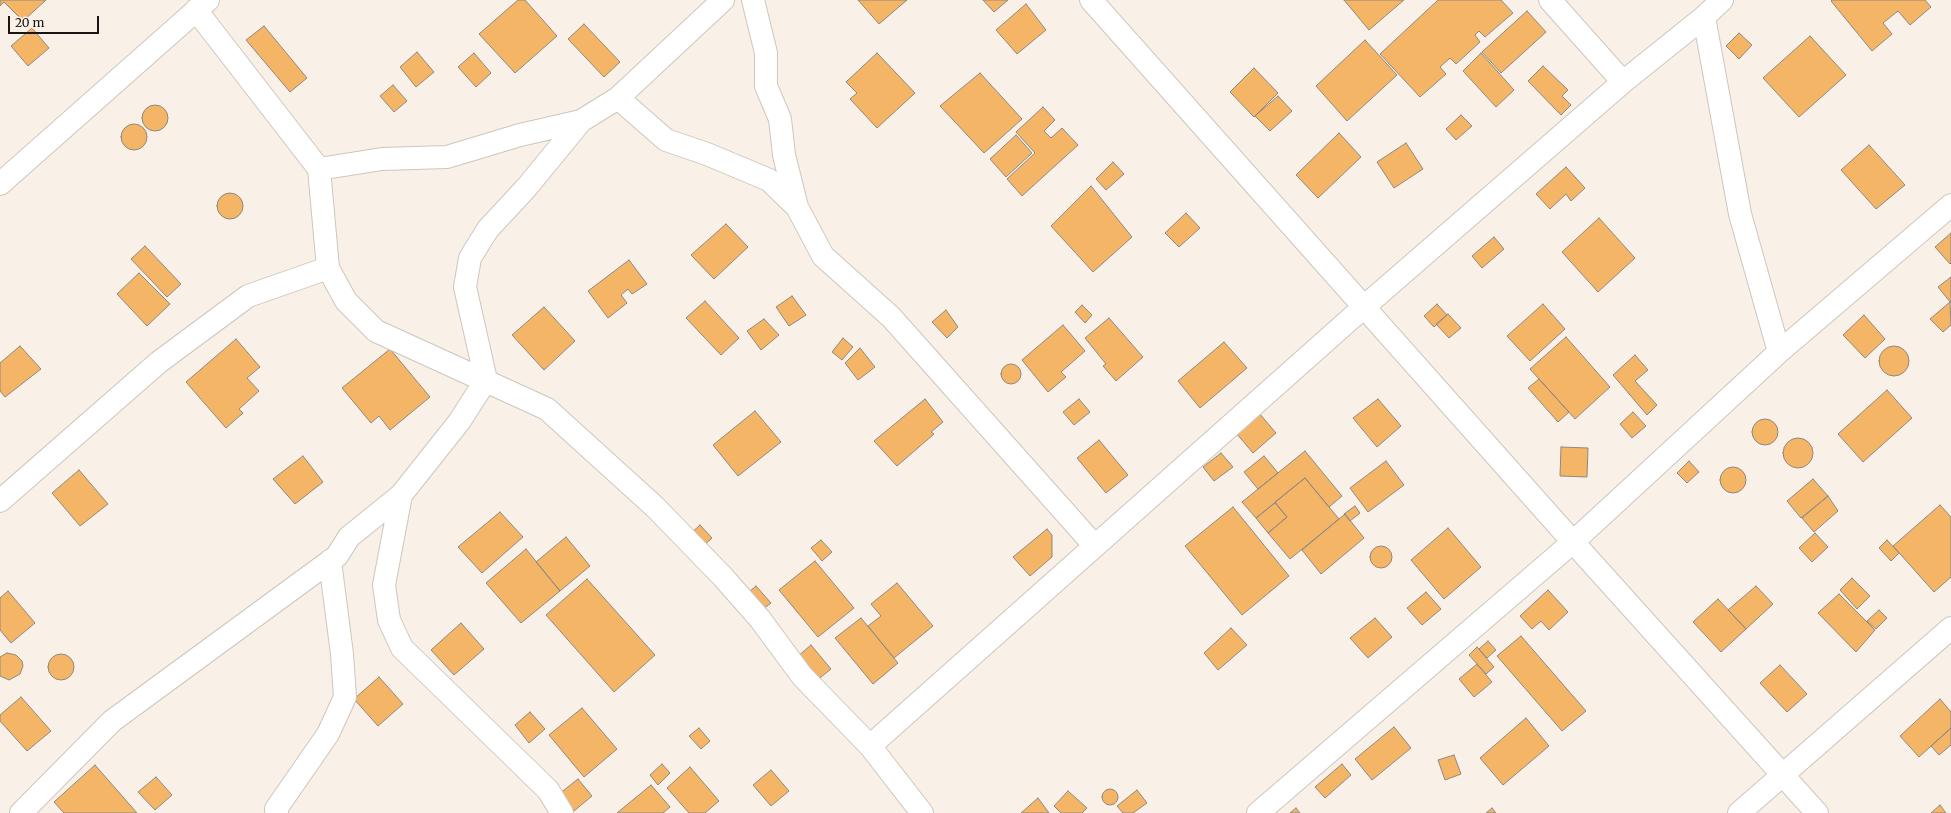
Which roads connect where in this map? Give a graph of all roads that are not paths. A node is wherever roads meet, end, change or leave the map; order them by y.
1 (723, 0) edge
2 (753, 0) edge
3 (1091, 0) edge
4 (1550, 0) edge
5 (1722, 0) edge
6 (202, 5) edge
7 (1704, 17) junction
8 (1623, 82) junction
9 (618, 98) junction
10 (581, 121) junction
11 (319, 168) junction
12 (0, 184) edge
13 (1951, 205) edge
14 (797, 207) junction
15 (328, 268) junction
16 (1365, 306) junction
17 (1779, 352) junction
18 (486, 380) junction
19 (401, 495) junction
20 (0, 501) edge
21 (1573, 542) junction
22 (1094, 545) junction
23 (330, 561) junction
24 (1951, 628) edge
25 (870, 746) junction
26 (1784, 775) junction
27 (20, 813) edge
28 (277, 813) edge
29 (562, 813) edge
30 (922, 813) edge
31 (1258, 813) edge
32 (1739, 813) edge
33 (1817, 813) edge

1 - 9 street
2 - 14 street
3 - 16 street
4 - 8 street
5 - 7 street
6 - 11 street
6 - 12 street
7 - 8 street
7 - 17 street
8 - 16 street
9 - 10 street
9 - 14 street
10 - 11 street
10 - 18 street
11 - 15 street
13 - 17 street
14 - 22 street
15 - 18 street
15 - 20 street
16 - 21 street
16 - 22 street
17 - 21 street
18 - 19 street
18 - 25 street
19 - 23 street
19 - 29 street
21 - 26 street
21 - 31 street
22 - 25 street
23 - 27 street
23 - 28 street
24 - 26 street
25 - 30 street
26 - 32 street
26 - 33 street

